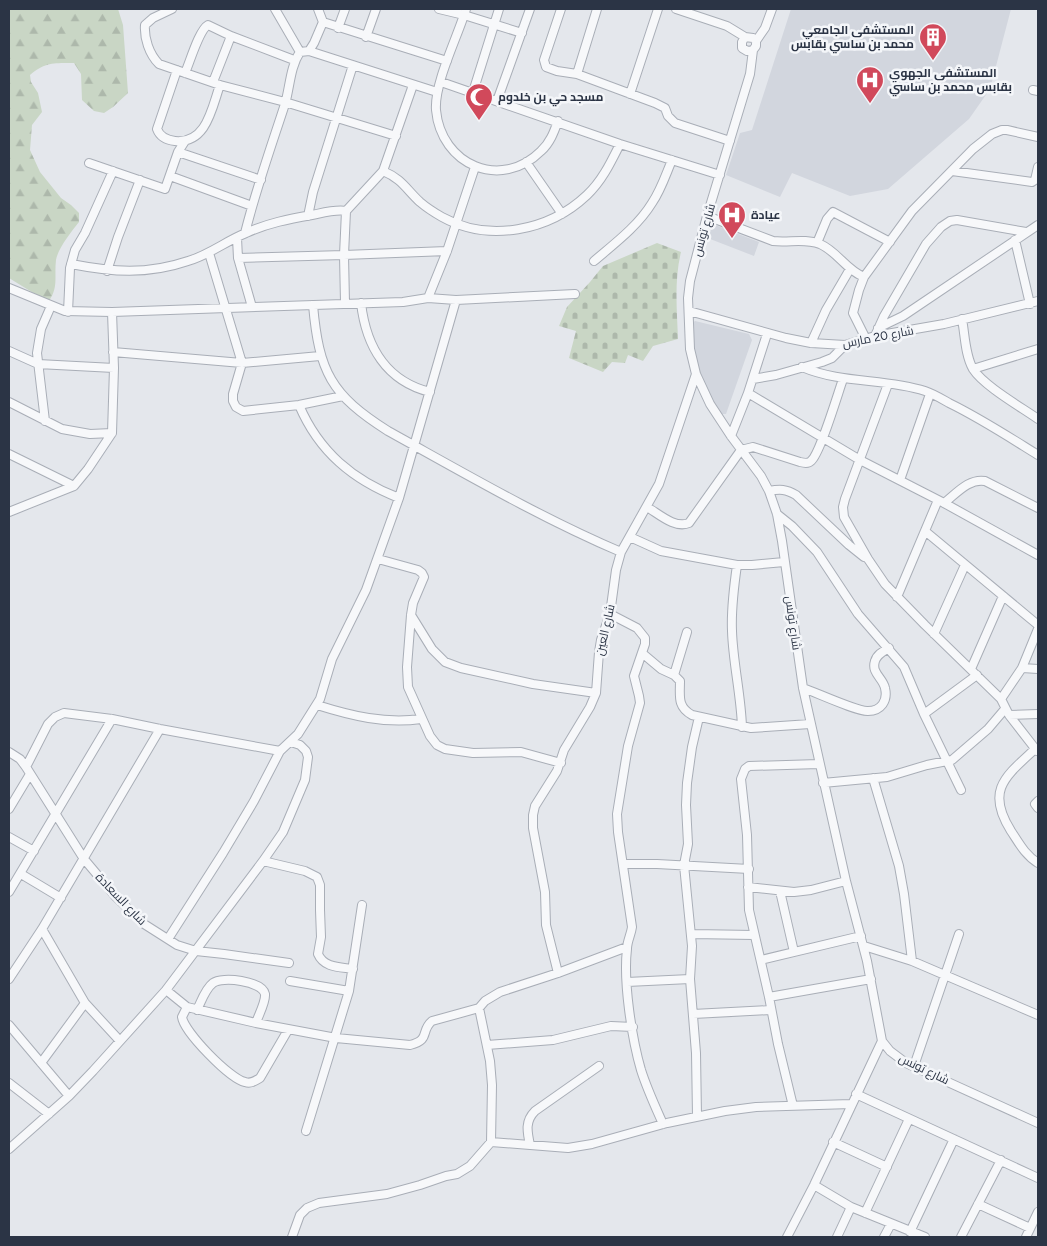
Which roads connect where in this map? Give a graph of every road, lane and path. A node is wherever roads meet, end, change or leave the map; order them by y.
1 (172, 9) edge
2 (275, 9) edge
3 (318, 9) edge
4 (345, 9) edge
5 (376, 9) edge
6 (438, 9) edge
7 (499, 9) edge
8 (530, 9) edge
9 (561, 9) edge
10 (597, 9) edge
11 (658, 9) edge
12 (676, 9) edge
13 (772, 9) edge
14 (465, 12) edge
15 (703, 13) edge
16 (323, 22) junction
17 (494, 24) junction
18 (338, 28) junction
19 (522, 34) junction
20 (231, 36) junction
21 (366, 37) junction
22 (745, 37) junction
23 (756, 42) junction
24 (753, 50) junction
25 (309, 51) junction
26 (300, 52) junction
27 (294, 60) junction
28 (448, 61) junction
29 (353, 65) junction
30 (177, 70) junction
31 (185, 73) junction
32 (577, 74) junction
33 (441, 82) junction
34 (217, 83) junction
35 (413, 85) junction
36 (437, 92) junction
37 (473, 92) junction
38 (630, 94) junction
39 (497, 101) junction
40 (286, 102) junction
41 (336, 118) junction
42 (558, 121) junction
43 (396, 136) junction
44 (1038, 137) edge
45 (185, 141) junction
46 (730, 141) junction
47 (620, 144) junction
48 (178, 152) junction
49 (672, 160) junction
50 (89, 162) dead end
51 (526, 162) junction
52 (1038, 166) edge
53 (475, 167) junction
54 (113, 171) junction
55 (382, 171) junction
56 (952, 171) junction
57 (720, 175) junction
58 (170, 176) junction
59 (140, 180) junction
60 (261, 180) junction
61 (252, 206) junction
62 (346, 211) junction
63 (562, 214) junction
64 (308, 216) junction
65 (707, 216) junction
66 (456, 223) junction
67 (1038, 225) edge
68 (1026, 232) junction
69 (245, 233) junction
70 (237, 238) junction
71 (1015, 240) junction
72 (890, 242) junction
73 (818, 243) junction
74 (447, 250) junction
75 (209, 253) junction
76 (344, 255) junction
77 (238, 258) junction
78 (594, 261) dead end
79 (71, 264) junction
80 (850, 269) junction
81 (107, 271) junction
82 (864, 277) junction
83 (9, 288) edge
84 (575, 294) dead end
85 (428, 298) junction
86 (456, 300) junction
87 (345, 303) junction
88 (361, 303) junction
89 (1034, 303) edge
90 (313, 305) junction
91 (50, 306) junction
92 (225, 308) junction
93 (252, 308) junction
94 (689, 311) junction
95 (68, 312) junction
96 (112, 312) junction
97 (962, 319) junction
98 (877, 332) junction
99 (767, 334) junction
100 (866, 339) junction
101 (810, 343) junction
102 (845, 345) junction
103 (1038, 349) edge
104 (9, 351) edge
105 (114, 352) junction
106 (320, 356) junction
107 (242, 363) junction
108 (38, 364) junction
109 (802, 367) junction
110 (114, 368) junction
111 (973, 369) junction
112 (696, 374) junction
113 (753, 379) junction
114 (843, 379) junction
115 (888, 384) junction
116 (430, 392) junction
117 (748, 393) junction
118 (930, 394) junction
119 (343, 396) junction
120 (9, 402) edge
121 (299, 405) junction
122 (1038, 419) edge
123 (45, 420) junction
124 (112, 433) junction
125 (731, 436) junction
126 (823, 438) junction
127 (414, 445) junction
128 (742, 450) junction
129 (9, 454) edge
130 (1038, 455) edge
131 (17, 458) junction
132 (860, 460) junction
133 (9, 462) edge
134 (900, 480) junction
135 (74, 486) junction
136 (769, 491) junction
137 (399, 498) junction
138 (941, 502) junction
139 (647, 507) junction
140 (1038, 508) edge
141 (9, 512) edge
142 (777, 514) junction
143 (925, 531) junction
144 (630, 537) junction
145 (621, 552) junction
146 (1038, 554) edge
147 (378, 559) junction
148 (868, 560) junction
149 (784, 562) junction
150 (737, 565) junction
151 (966, 565) junction
152 (1003, 596) junction
153 (897, 597) junction
154 (610, 614) junction
155 (411, 615) junction
156 (1038, 627) edge
157 (687, 632) dead end
158 (934, 634) junction
159 (889, 648) junction
160 (642, 653) junction
161 (1022, 668) junction
162 (970, 669) junction
163 (1038, 670) edge
164 (674, 675) junction
165 (977, 675) junction
166 (802, 688) junction
167 (596, 692) junction
168 (1000, 699) junction
169 (317, 706) junction
170 (1007, 712) junction
171 (924, 714) junction
172 (1038, 714) edge
173 (699, 717) junction
174 (112, 719) junction
175 (421, 719) junction
176 (810, 724) junction
177 (742, 727) junction
178 (160, 730) junction
179 (291, 742) junction
180 (1037, 750) edge
181 (280, 751) junction
182 (9, 752) edge
183 (560, 762) junction
184 (948, 762) junction
185 (819, 764) junction
186 (28, 770) junction
187 (873, 778) junction
188 (823, 783) junction
189 (961, 790) dead end
190 (1038, 801) edge
191 (1038, 808) edge
192 (9, 809) edge
193 (56, 814) junction
194 (9, 837) edge
195 (34, 851) junction
196 (84, 859) junction
197 (264, 861) junction
198 (1038, 863) edge
199 (623, 864) junction
200 (684, 865) junction
201 (749, 869) junction
202 (21, 874) junction
203 (846, 881) junction
204 (748, 887) junction
205 (780, 891) junction
206 (9, 892) edge
207 (61, 898) junction
208 (362, 905) dead end
209 (42, 929) junction
210 (692, 934) junction
211 (959, 934) dead end
212 (754, 935) junction
213 (861, 936) junction
214 (168, 939) junction
215 (864, 946) junction
216 (627, 947) junction
217 (196, 951) junction
218 (794, 952) junction
219 (761, 960) junction
220 (912, 961) junction
221 (288, 963) dead end
222 (353, 969) junction
223 (558, 973) junction
224 (944, 975) junction
225 (871, 978) junction
226 (9, 979) edge
227 (690, 979) junction
228 (290, 981) dead end
229 (627, 982) junction
230 (166, 990) junction
231 (349, 990) junction
232 (769, 996) junction
233 (84, 1002) junction
234 (187, 1007) junction
235 (479, 1008) junction
236 (197, 1010) junction
237 (771, 1010) junction
238 (693, 1014) junction
239 (1038, 1014) edge
240 (256, 1023) junction
241 (633, 1027) junction
242 (10, 1029) edge
243 (288, 1030) junction
244 (336, 1038) junction
245 (120, 1041) junction
246 (882, 1041) junction
247 (486, 1045) junction
248 (41, 1064) junction
249 (599, 1066) dead end
250 (914, 1066) junction
251 (9, 1083) edge
252 (856, 1094) junction
253 (69, 1096) junction
254 (851, 1104) junction
255 (793, 1106) junction
256 (49, 1114) junction
257 (697, 1116) junction
258 (909, 1119) junction
259 (1038, 1123) edge
260 (663, 1124) junction
261 (306, 1131) dead end
262 (954, 1139) junction
263 (491, 1142) junction
264 (833, 1142) junction
265 (10, 1144) edge
266 (530, 1144) junction
267 (1001, 1160) junction
268 (887, 1167) junction
269 (1038, 1178) edge
270 (814, 1184) junction
271 (978, 1204) junction
272 (851, 1207) junction
273 (1038, 1212) edge
274 (865, 1213) junction
275 (891, 1224) junction
276 (1030, 1228) junction
277 (910, 1232) junction
278 (292, 1237) edge
279 (787, 1237) edge
280 (837, 1237) edge
281 (884, 1237) edge
282 (925, 1237) edge
283 (961, 1237) edge
284 (1026, 1237) edge

1 - 30 street
2 - 26 street
3 - 16 street
4 - 18 street
5 - 21 street
6 - 14 street
7 - 17 street
8 - 19 street
9 - 32 street
10 - 32 street
11 - 38 street
12 - 15 street
13 - 23 street
14 - 17 street
14 - 28 street
15 - 22 street
16 - 18 street
16 - 25 street
17 - 19 street
17 - 37 street
18 - 21 street
19 - 39 street
20 - 27 street
20 - 31 street
20 - 34 street
21 - 28 street
22 - 23 street
22 - 24 street
23 - 24 street
24 - 46 street, شارع تونس
25 - 26 street
25 - 29 street
26 - 27 street
27 - 40 street
28 - 33 street
29 - 35 street
29 - 41 street
30 - 31 street
30 - 45 street
31 - 34 street
32 - 38 street
33 - 36 street
33 - 37 street
34 - 40 street
34 - 45 street
35 - 36 street
35 - 43 street
36 - 53 street
37 - 39 street
38 - 46 street
39 - 42 street
40 - 41 street
40 - 60 street
41 - 43 street
41 - 64 street
42 - 47 street
42 - 51 street
43 - 55 street
44 - 56 street
45 - 48 street
46 - 57 street, شارع تونس
47 - 49 street
47 - 63 street
48 - 58 street
48 - 60 street
49 - 57 street
49 - 78 street
50 - 54 street
51 - 53 street
51 - 63 street
52 - 56 street
53 - 66 street
54 - 59 street
54 - 79 street
55 - 62 street
55 - 66 street
56 - 72 street
57 - 65 street, شارع تونس
58 - 59 street
58 - 61 street
59 - 81 street
60 - 61 street
61 - 69 street
62 - 64 street
62 - 76 street
63 - 66 street
64 - 69 street
65 - 73 street
65 - 94 street, شارع تونس
66 - 74 street
67 - 68 street
68 - 71 street
68 - 98 street
69 - 70 street
70 - 75 street
70 - 77 street
71 - 89 street
71 - 98 street
72 - 73 street
72 - 82 street
73 - 80 street
74 - 76 street
74 - 85 street
75 - 81 street
75 - 92 street
76 - 77 street
76 - 87 street
77 - 93 street
79 - 81 street
79 - 95 street
80 - 82 street
80 - 101 street
82 - 100 street
83 - 91 street
84 - 86 street
85 - 86 street
85 - 88 street
86 - 116 street
87 - 88 street
87 - 90 street
88 - 116 street
89 - 97 street, شارع 20 مارس
90 - 93 street
90 - 106 street
91 - 95 street
91 - 108 street
92 - 93 street
92 - 96 street
92 - 107 street
94 - 99 street, شارع 20 مارس
94 - 112 street, شارع تونس
95 - 96 street
96 - 105 street
97 - 98 street, شارع 20 مارس
97 - 111 street
98 - 100 street, شارع 20 مارس
99 - 101 street, شارع 20 مارس
99 - 113 street
100 - 102 street, شارع 20 مارس
101 - 102 street, شارع 20 مارس
102 - 109 street
103 - 111 street
104 - 108 street
105 - 107 street
105 - 110 street
106 - 107 street
106 - 119 street
107 - 121 street
108 - 110 street
108 - 123 street
109 - 113 street
109 - 114 street
110 - 124 street
111 - 122 street
112 - 125 street, شارع تونس
112 - 139 street, شارع العين
113 - 117 street
114 - 115 street
114 - 126 street
115 - 118 street
115 - 132 street
116 - 127 street
117 - 125 street
117 - 126 street
118 - 130 street
118 - 134 street
119 - 121 street
119 - 127 street
120 - 123 street
121 - 137 street
123 - 124 street
124 - 135 street
125 - 128 street, شارع تونس
126 - 128 street
126 - 132 street
127 - 137 street
127 - 145 street
128 - 136 street, شارع تونس
128 - 139 street
129 - 131 street
131 - 133 street
131 - 135 street
132 - 134 street
132 - 148 street
134 - 138 street
135 - 141 street
136 - 142 street, شارع تونس
136 - 148 street
137 - 147 street
138 - 140 street
138 - 143 street
138 - 146 street
139 - 144 street, شارع العين
142 - 149 street, شارع تونس
142 - 159 street
143 - 151 street
143 - 153 street
144 - 145 street, شارع العين
144 - 150 street
145 - 154 street, شارع العين
147 - 155 street
147 - 169 street
148 - 153 street
149 - 150 street
149 - 166 street, شارع تونس
150 - 177 street
151 - 152 street
151 - 158 street
152 - 156 street
152 - 162 street
153 - 158 street
154 - 160 street
154 - 167 street, شارع العين
155 - 167 street
155 - 175 street
156 - 161 street
157 - 164 street
158 - 162 street
159 - 166 street
159 - 171 street
160 - 164 street
160 - 199 street
161 - 163 street
161 - 168 street
162 - 165 street
164 - 173 street
165 - 168 street
165 - 171 street
166 - 176 street, شارع تونس
167 - 183 street, شارع العين
168 - 170 street
169 - 175 street
169 - 179 street
170 - 172 street
170 - 180 street
170 - 184 street
171 - 184 street
173 - 177 street
173 - 200 street
174 - 178 street
174 - 186 street
174 - 193 street
175 - 183 street
176 - 177 street
176 - 185 street, شارع تونس
178 - 181 street
178 - 196 street
179 - 181 street
179 - 197 street
180 - 198 street
181 - 214 street
182 - 186 street, شارع السعادة
183 - 223 street, شارع العين
184 - 187 street
184 - 189 street
185 - 188 street, شارع تونس
185 - 201 street
186 - 192 street
186 - 193 street, شارع السعادة
187 - 188 street
187 - 220 street
188 - 203 street, شارع تونس
190 - 191 street
193 - 195 street
193 - 196 street, شارع السعادة
194 - 195 street
195 - 202 street
196 - 207 street
196 - 214 street, شارع السعادة
197 - 217 street
197 - 222 street
199 - 200 street
199 - 216 street
200 - 201 street
200 - 210 street
201 - 204 street
202 - 206 street
202 - 207 street
203 - 205 street
203 - 213 street, شارع تونس
204 - 205 street
204 - 212 street
205 - 218 street
207 - 209 street
208 - 222 street
209 - 226 street
209 - 233 street
210 - 212 street
210 - 227 street
211 - 224 street
212 - 219 street
213 - 215 street, شارع تونس
213 - 218 street
214 - 217 street, شارع السعادة
215 - 220 street
215 - 225 street, شارع تونس
216 - 223 street
216 - 229 street
217 - 221 street, شارع السعادة
217 - 230 street
218 - 219 street
219 - 232 street
220 - 224 street
222 - 231 street
223 - 235 street
224 - 239 street
224 - 250 street
225 - 232 street
225 - 246 street, شارع تونس
227 - 229 street
227 - 238 street
228 - 231 street
229 - 241 street
230 - 234 street
230 - 245 street
231 - 244 street
232 - 237 street
233 - 245 street
233 - 248 street
234 - 236 street
234 - 243 street
235 - 244 street
235 - 247 street
236 - 240 street
236 - 240 street
237 - 238 street
237 - 255 street
238 - 257 street
240 - 243 street
241 - 247 street
241 - 260 street
242 - 248 street
243 - 244 street
244 - 261 street
245 - 253 street
246 - 250 street, شارع تونس
246 - 252 street
247 - 263 street
248 - 253 street
249 - 266 street
250 - 259 street, شارع تونس
251 - 256 street
252 - 254 street
252 - 258 street
253 - 256 street
254 - 255 street
254 - 264 street
255 - 257 street
256 - 265 street
257 - 260 street
258 - 262 street
258 - 268 street
260 - 266 street
262 - 267 street
262 - 277 street
263 - 266 street
263 - 278 street
264 - 268 street
264 - 270 street
267 - 269 street
267 - 271 street
268 - 274 street
270 - 272 street
270 - 279 street
271 - 276 street
271 - 283 street
272 - 274 street
272 - 280 street
273 - 276 street
274 - 275 street
275 - 277 street
275 - 281 street
276 - 284 street
277 - 282 street

